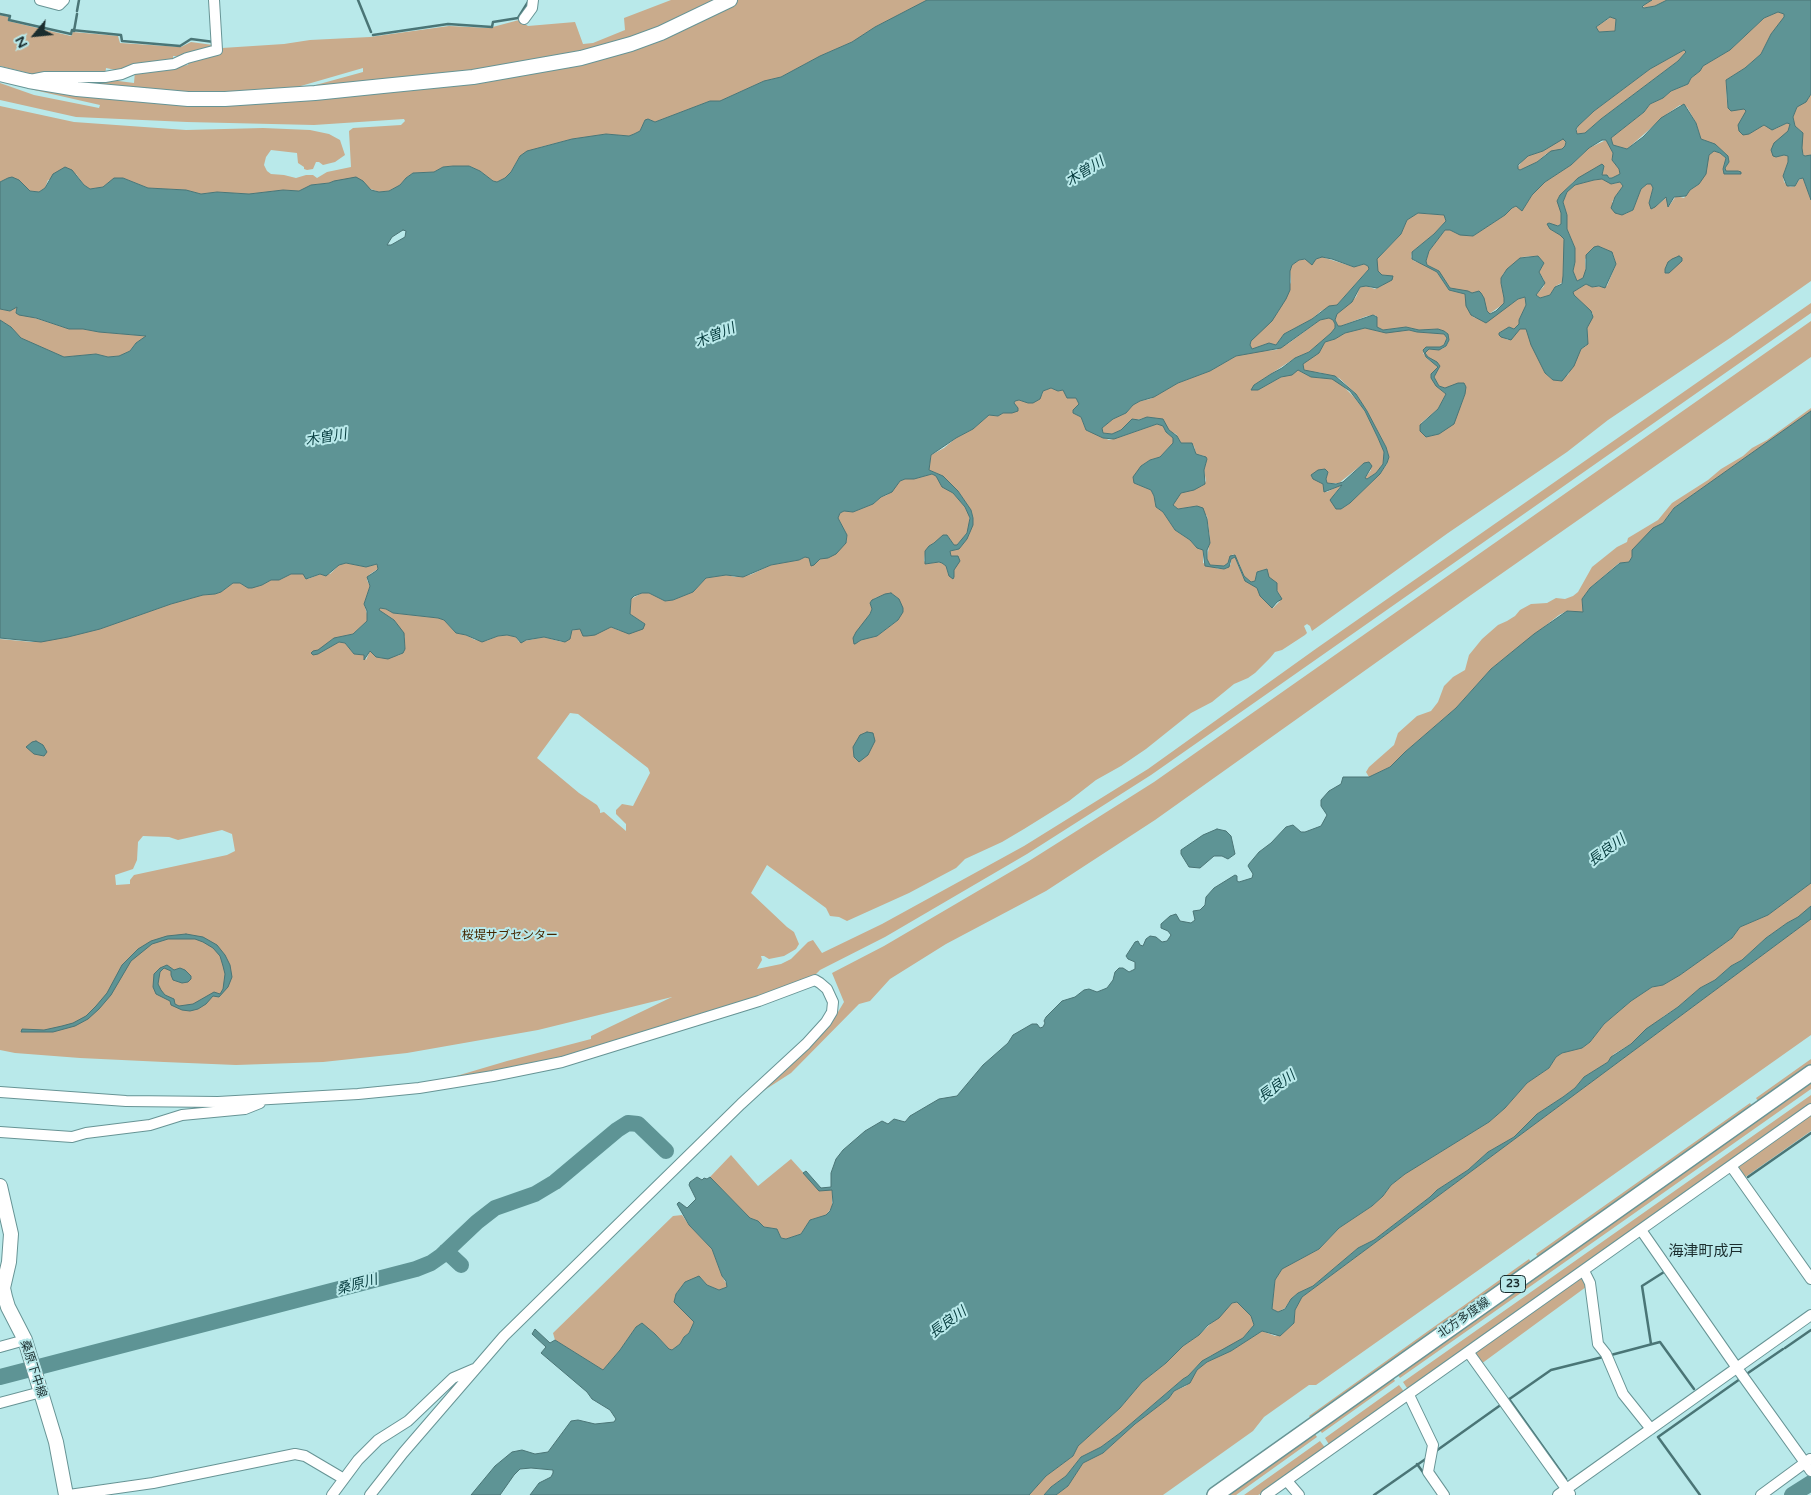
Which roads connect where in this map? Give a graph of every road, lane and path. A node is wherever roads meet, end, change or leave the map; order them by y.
1 (40, 0) edge
2 (64, 0) edge
3 (214, 0) edge
4 (533, 0) edge
5 (730, 0) edge
6 (524, 19) dead end
7 (0, 74) edge
8 (29, 81) junction
9 (1811, 1073) edge
10 (0, 1092) edge
11 (272, 1100) junction
12 (1811, 1109) edge
13 (0, 1132) edge
14 (1731, 1166) junction
15 (0, 1186) edge
16 (1641, 1230) junction
17 (1584, 1271) junction
18 (1811, 1279) edge
19 (1811, 1315) edge
20 (26, 1343) junction
21 (0, 1347) edge
22 (1469, 1353) junction
23 (477, 1368) junction
24 (1737, 1368) junction
25 (40, 1389) junction
26 (1409, 1395) junction
27 (0, 1403) edge
28 (1651, 1429) junction
29 (1809, 1465) edge
30 (344, 1479) junction
31 (1287, 1482) junction
32 (1565, 1493) edge
33 (68, 1495) edge
34 (332, 1495) edge
35 (370, 1495) edge
36 (1214, 1495) edge
37 (1266, 1495) edge
38 (1276, 1495) edge
39 (1300, 1495) edge
40 (1444, 1495) edge
41 (1760, 1495) edge

1 - 2 street
3 - 8 street
4 - 6 street
5 - 8 street
7 - 8 street
9 - 36 main road, 北方多度線 / 23
10 - 11 street
11 - 13 street
11 - 23 street
12 - 14 street
14 - 16 street
14 - 18 street
15 - 20 street, 桑原下中線
16 - 17 street
16 - 24 street
17 - 22 street
17 - 28 street
19 - 24 street
20 - 21 street
20 - 25 street, 桑原下中線
22 - 26 street
22 - 32 street
23 - 30 street
23 - 35 street
24 - 28 street
24 - 29 street
25 - 27 street
25 - 33 street, 桑原下中線
26 - 31 street
26 - 40 street
28 - 32 street
29 - 41 street
30 - 33 street
30 - 34 street
31 - 37 street
31 - 38 street
31 - 39 street

